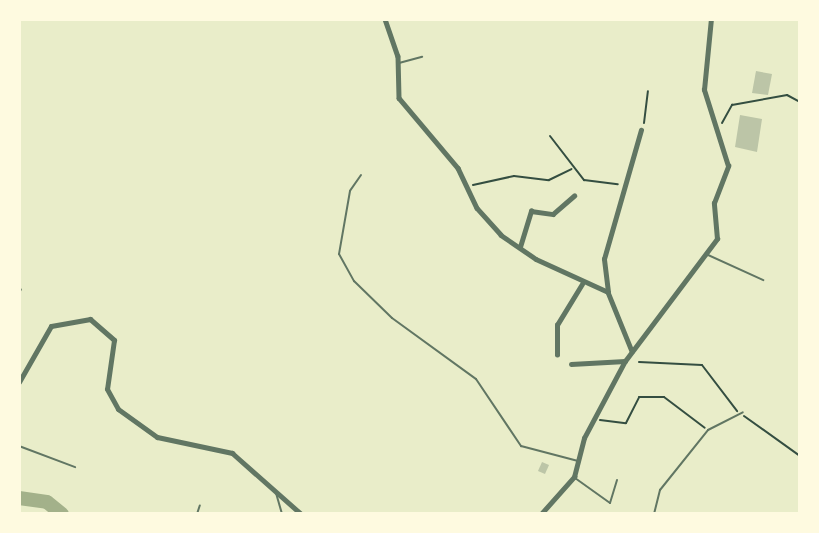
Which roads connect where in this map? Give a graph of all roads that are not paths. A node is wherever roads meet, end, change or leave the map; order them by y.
1 (385, 19) edge
2 (711, 19) edge
3 (422, 57) dead end
4 (398, 63) junction
5 (641, 130) road end
6 (361, 175) dead end
7 (574, 196) dead end
8 (520, 247) junction
9 (705, 254) junction
10 (763, 280) dead end
11 (582, 284) junction
12 (608, 292) junction
13 (632, 351) junction
14 (557, 355) dead end
15 (625, 361) junction
16 (571, 363) dead end
17 (19, 382) edge
18 (741, 412) road end
19 (19, 446) edge
20 (579, 461) junction
21 (75, 467) dead end
22 (574, 477) junction
23 (617, 480) dead end
24 (276, 492) junction
25 (200, 505) dead end
26 (197, 514) edge
27 (282, 514) edge
28 (301, 514) edge
29 (541, 514) edge
30 (654, 514) edge

1 - 4 street
2 - 9 street
3 - 4 lane
4 - 8 street
5 - 12 street
6 - 20 lane
7 - 8 street
8 - 11 street
9 - 10 lane
9 - 13 street
11 - 12 street
11 - 14 street
12 - 13 street
13 - 15 street
15 - 16 street
15 - 20 street
17 - 24 street
18 - 30 lane
19 - 21 lane
20 - 22 street
22 - 23 lane
22 - 29 street
24 - 27 lane
24 - 28 street
25 - 26 lane

